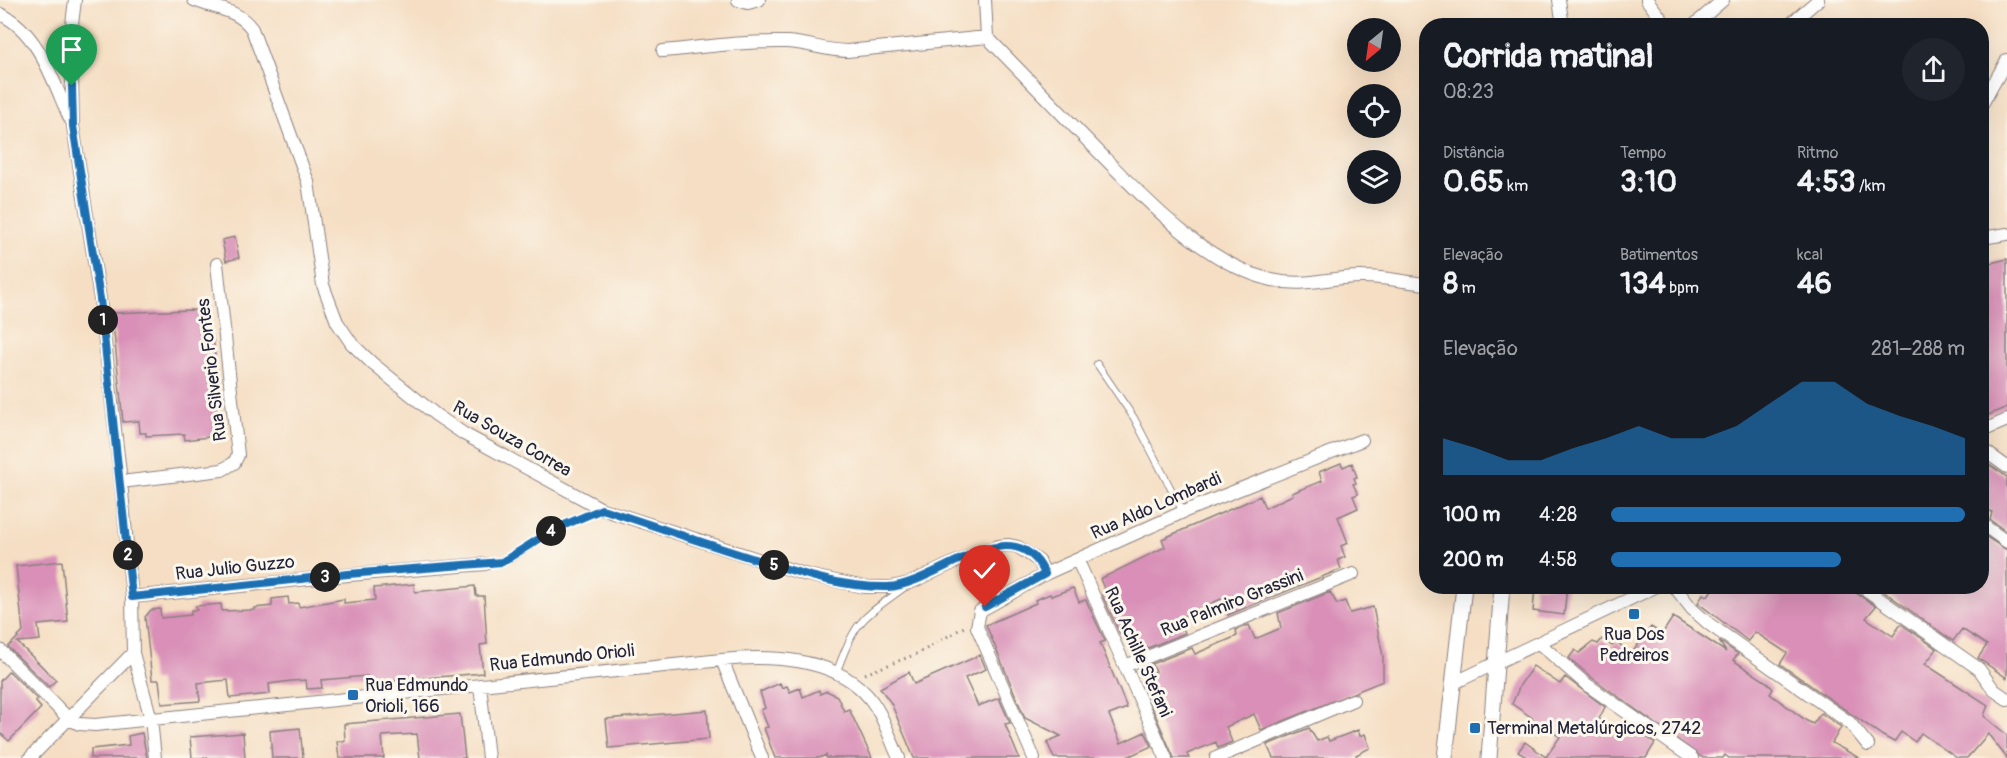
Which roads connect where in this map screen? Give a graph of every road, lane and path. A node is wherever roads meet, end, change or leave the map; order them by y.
1 (75, 0) edge
2 (194, 0) edge
3 (738, 0) edge
4 (759, 0) edge
5 (985, 0) edge
6 (1559, 0) edge
7 (1647, 0) edge
8 (1723, 0) edge
9 (1818, 0) edge
10 (0, 14) edge
11 (1562, 18) edge
12 (1662, 18) edge
13 (1702, 18) edge
14 (1797, 18) edge
15 (987, 37) junction
16 (663, 51) dead end
17 (2007, 60) edge
18 (1989, 92) edge
19 (73, 126) junction
20 (2007, 234) edge
21 (1989, 237) edge
22 (218, 264) dead end
23 (1419, 283) edge
24 (1097, 364) dead end
25 (2007, 420) edge
26 (1989, 426) edge
27 (1362, 440) dead end
28 (1989, 454) edge
29 (2007, 467) edge
30 (121, 482) junction
31 (602, 509) junction
32 (1183, 512) junction
33 (1989, 529) edge
34 (2007, 542) edge
35 (1078, 561) junction
36 (485, 564) joint
37 (1045, 574) junction
38 (1353, 574) dead end
39 (910, 583) junction
40 (1463, 594) edge
41 (1501, 594) edge
42 (1641, 594) edge
43 (1680, 594) edge
44 (1873, 594) edge
45 (132, 597) junction
46 (976, 620) junction
47 (1540, 644) junction
48 (0, 650) edge
49 (133, 652) junction
50 (722, 660) junction
51 (1125, 666) junction
52 (1494, 666) junction
53 (836, 675) junction
54 (849, 680) junction
55 (1454, 683) junction
56 (480, 685) junction
57 (2007, 699) edge
58 (1353, 700) dead end
59 (69, 719) junction
60 (151, 719) junction
61 (1868, 746) dead end
62 (30, 758) edge
63 (155, 758) edge
64 (488, 758) edge
65 (762, 758) edge
66 (898, 758) edge
67 (1034, 758) edge
68 (1166, 758) edge
69 (1216, 758) edge
70 (1445, 758) edge
71 (1490, 758) edge
72 (1692, 758) edge

1 - 19 street
2 - 31 street, Rua Souza Correa
3 - 4 street
5 - 15 street
6 - 11 street
7 - 12 street
8 - 13 street
9 - 14 street
10 - 19 street
15 - 16 street
15 - 23 street
17 - 18 street
19 - 30 street
20 - 21 street
22 - 30 street, Rua Silverio Fontes
24 - 32 lane
25 - 26 street
27 - 32 street, Rua Aldo Lombardi
28 - 29 street
30 - 45 street
31 - 36 lane
31 - 39 street, Rua Souza Correa
32 - 35 street, Rua Aldo Lombardi
33 - 34 street
35 - 37 street, Rua Aldo Lombardi
35 - 51 street, Rua Achille Stefani
36 - 45 street, Rua Julio Guzzo
37 - 39 street, Rua Souza Correa
37 - 46 street, Rua Aldo Lombardi
38 - 51 street, Rua Palmiro Grassini
39 - 53 lane
40 - 55 street
41 - 52 street
42 - 47 street
43 - 61 street
44 - 57 street
45 - 49 street
46 - 54 path
46 - 67 street
47 - 52 street
47 - 72 street
48 - 59 street
49 - 59 street
49 - 60 street
50 - 53 street, Rua Edmundo Orioli
50 - 56 street, Rua Edmundo Orioli
50 - 65 street
51 - 68 street, Rua Achille Stefani
52 - 55 street
52 - 71 street
53 - 54 street, Rua Edmundo Orioli
54 - 66 street, Rua Edmundo Orioli
55 - 70 street
56 - 60 street, Rua Edmundo Orioli
56 - 64 street
58 - 69 street
59 - 60 street, Rua Edmundo Orioli
59 - 62 street
60 - 63 street

